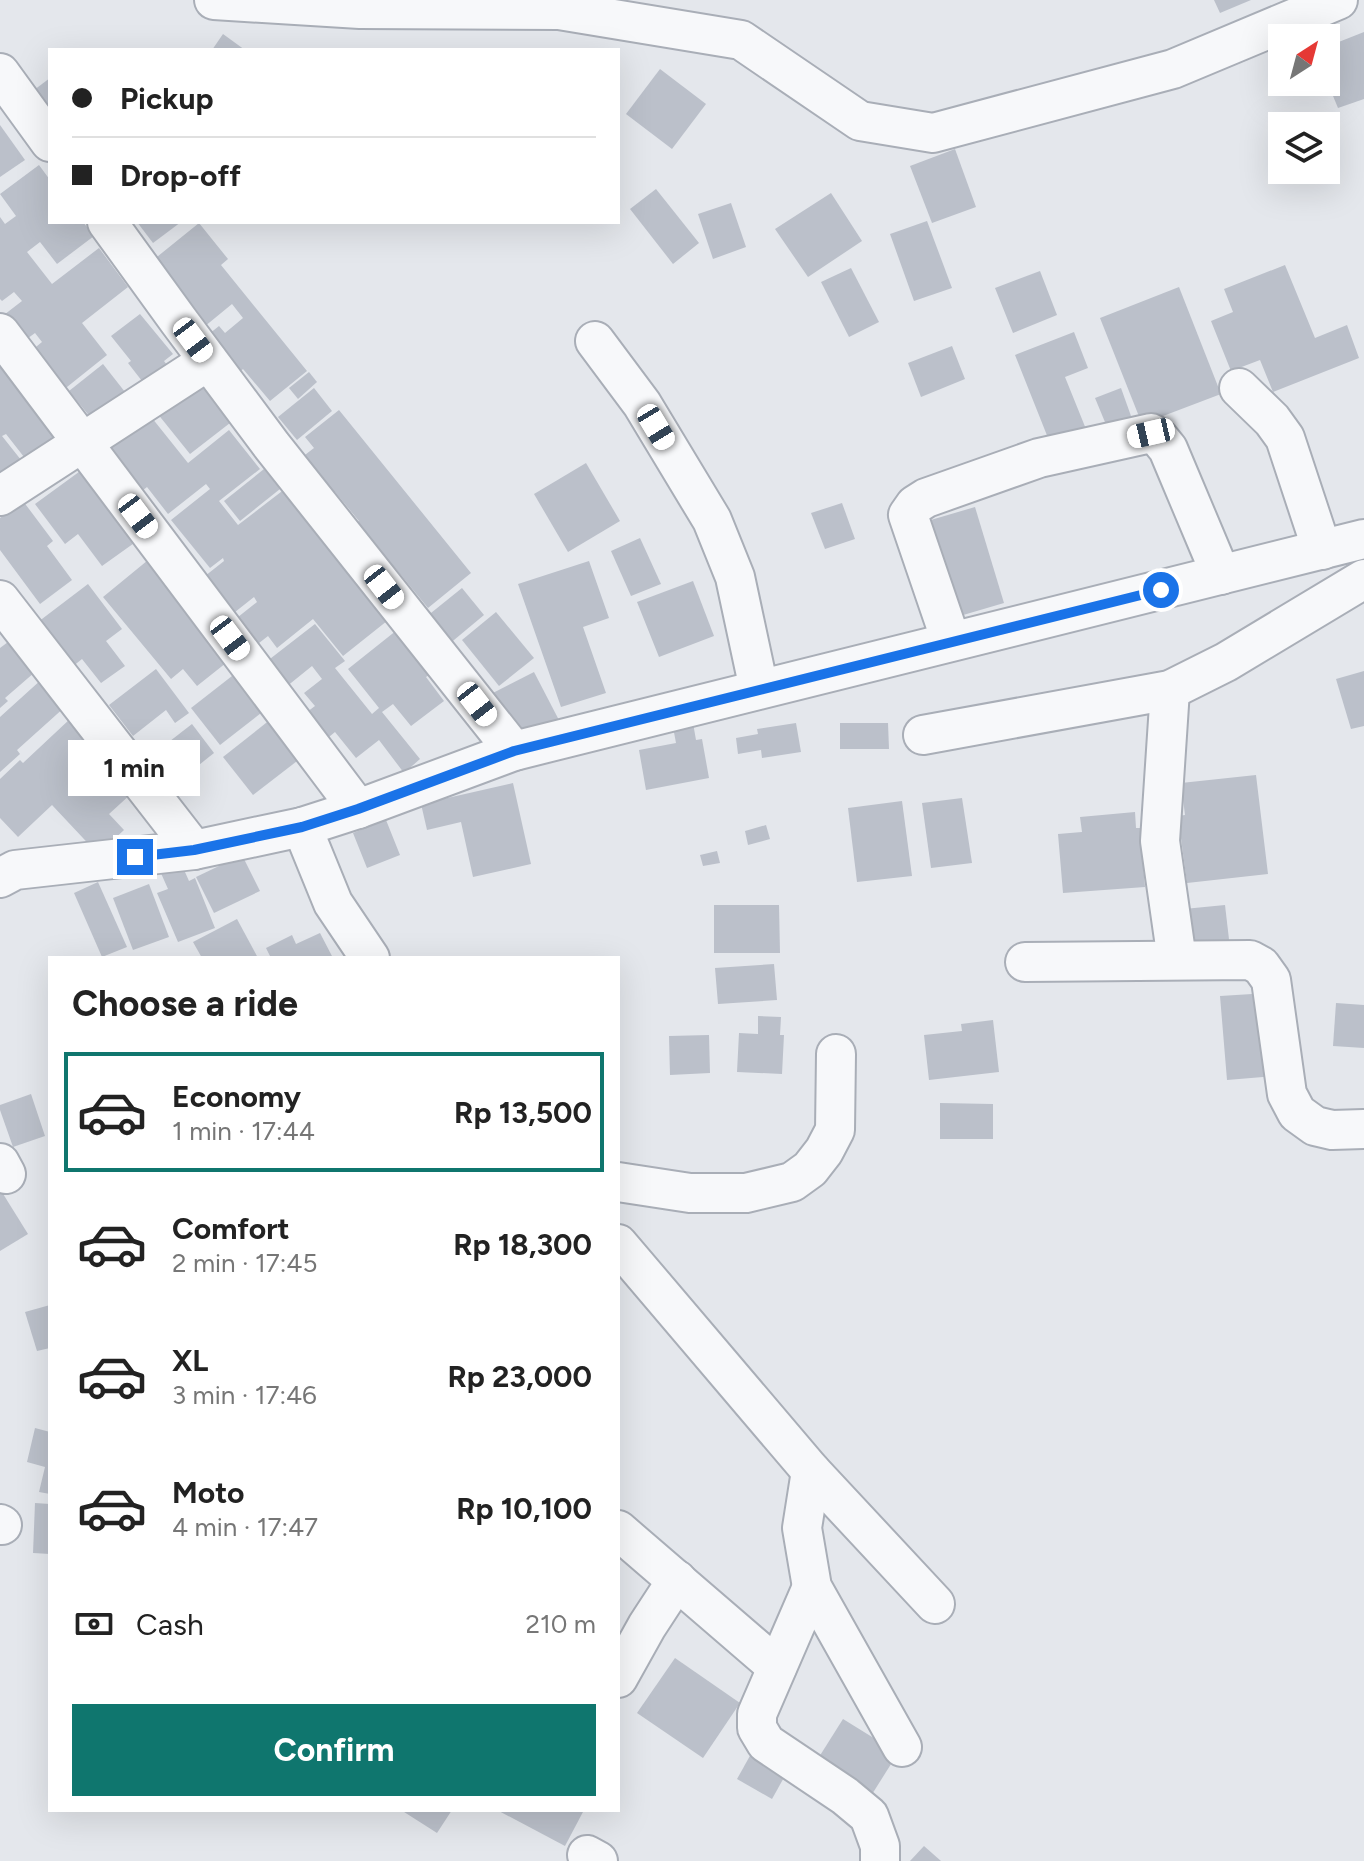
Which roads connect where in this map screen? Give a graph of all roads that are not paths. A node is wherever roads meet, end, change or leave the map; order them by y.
1 (214, 0) edge
2 (1338, 0) edge
3 (362, 4) edge
4 (558, 5) edge
5 (0, 73) edge
6 (48, 139) edge
7 (108, 224) edge
8 (0, 333) edge
9 (595, 341) dead end
10 (208, 361) junction
11 (1239, 388) dead end
12 (84, 443) junction
13 (0, 496) edge
14 (1364, 539) edge
15 (1322, 550) junction
16 (1221, 575) junction
17 (1364, 579) edge
18 (0, 600) edge
19 (951, 641) junction
20 (759, 689) junction
21 (1170, 690) junction
22 (923, 735) dead end
23 (514, 751) junction
24 (358, 809) junction
25 (302, 827) junction
26 (194, 850) junction
27 (5, 867) edge
28 (369, 956) edge
29 (1177, 960) junction
30 (1025, 962) dead end
31 (836, 1054) dead end
32 (1364, 1129) edge
33 (620, 1182) edge
34 (620, 1246) edge
35 (811, 1471) junction
36 (620, 1532) edge
37 (677, 1580) junction
38 (812, 1587) junction
39 (935, 1604) dead end
40 (777, 1667) junction
41 (620, 1674) edge
42 (902, 1747) dead end
43 (880, 1861) edge

1 - 3 street
2 - 4 street
3 - 4 street
5 - 6 street
7 - 10 street
8 - 12 street
9 - 20 street
10 - 12 street
10 - 23 street
11 - 15 street
12 - 13 street
12 - 24 street
14 - 15 street
15 - 16 street
16 - 19 street
16 - 19 street
17 - 21 street
18 - 26 street
19 - 20 street
20 - 23 street
21 - 22 street
21 - 29 street
23 - 24 street
24 - 25 street
25 - 26 street
25 - 28 street
26 - 27 street
29 - 30 street
29 - 32 street
31 - 33 street
34 - 35 street
35 - 38 street
35 - 39 street
36 - 37 street
37 - 40 street
37 - 41 street
38 - 40 street
38 - 42 street
40 - 43 street

